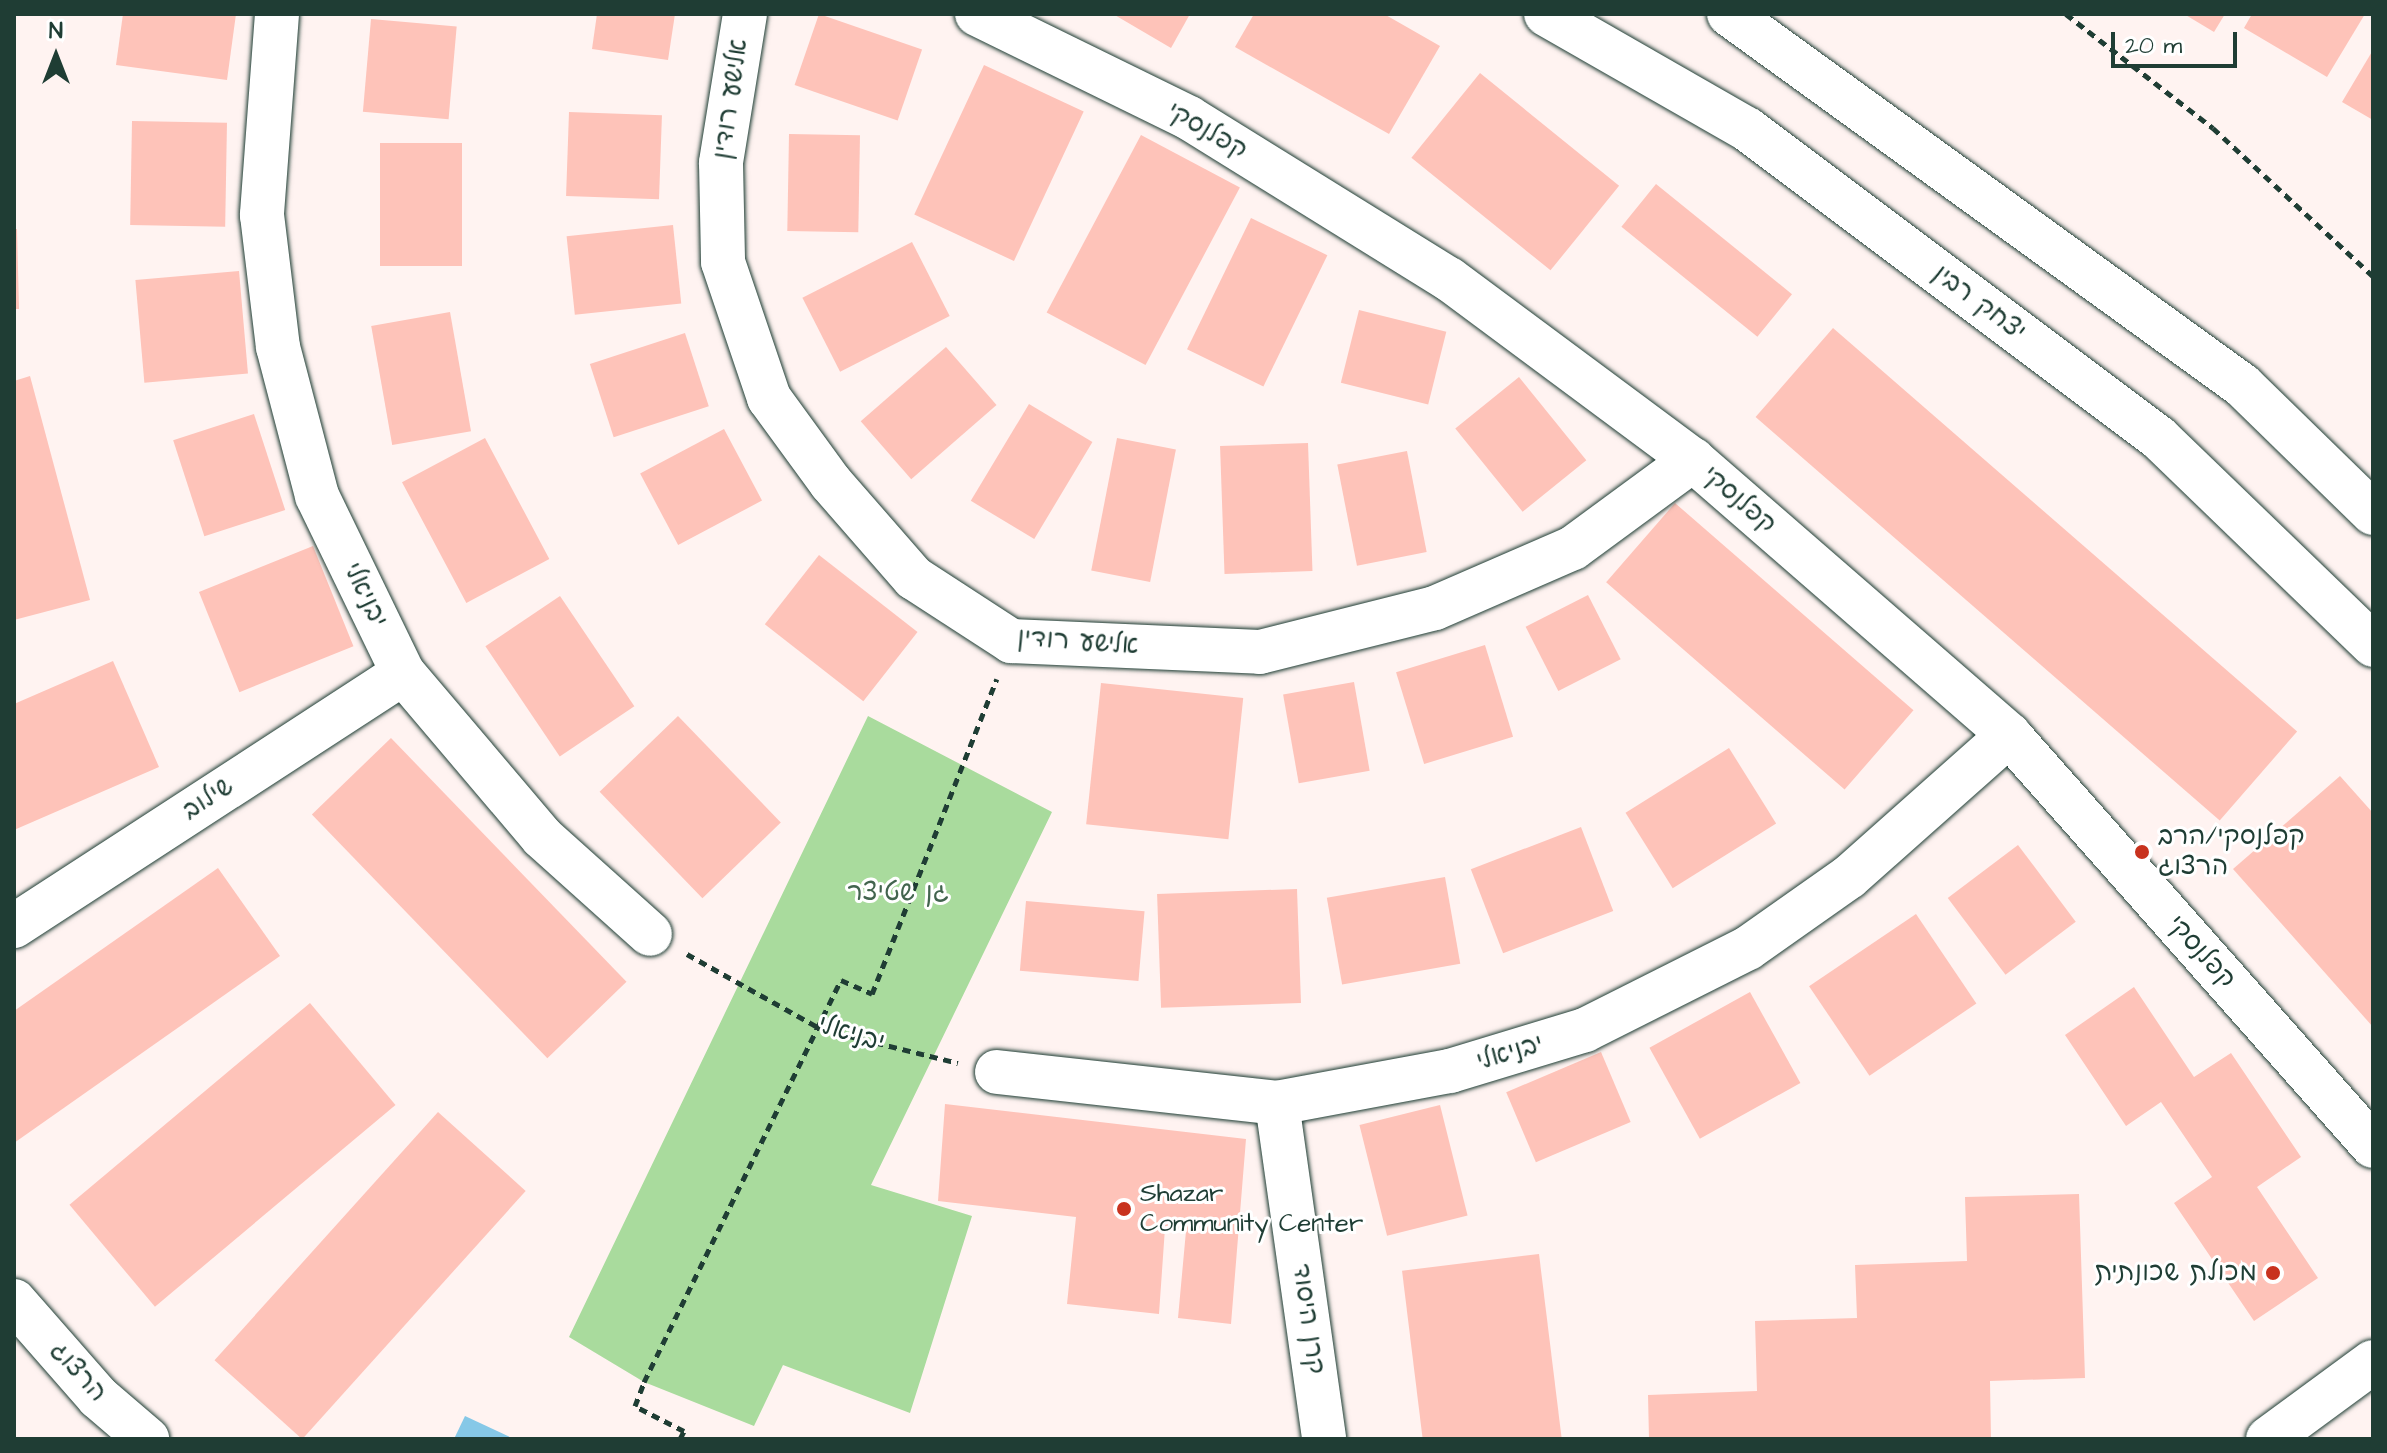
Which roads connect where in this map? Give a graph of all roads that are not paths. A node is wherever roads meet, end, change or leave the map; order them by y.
1 (277, 14) edge
2 (745, 14) edge
3 (977, 14) edge
4 (1546, 14) edge
5 (1729, 14) edge
6 (1693, 460) junction
7 (2373, 513) edge
8 (2373, 645) edge
9 (403, 673) junction
10 (2009, 735) junction
11 (14, 926) edge
12 (650, 934) road end
13 (997, 1072) road end
14 (1277, 1103) junction
15 (2373, 1146) edge
16 (14, 1301) edge
17 (2373, 1362) edge
18 (141, 1436) edge
19 (1324, 1439) edge
20 (2268, 1439) edge

1 - 9 street, יבניאלי
2 - 6 street, אלישע רודין
3 - 6 street, קפלנסקי
4 - 8 street, יצחק רבין
5 - 7 street
6 - 10 street, קפלנסקי
9 - 11 street, שילוב
9 - 12 street, יבניאלי
10 - 14 street, יבניאלי
10 - 15 street, קפלנסקי
13 - 14 street, יבניאלי
14 - 19 street, קרן היסוד
16 - 18 street, הרצוג
17 - 20 street

